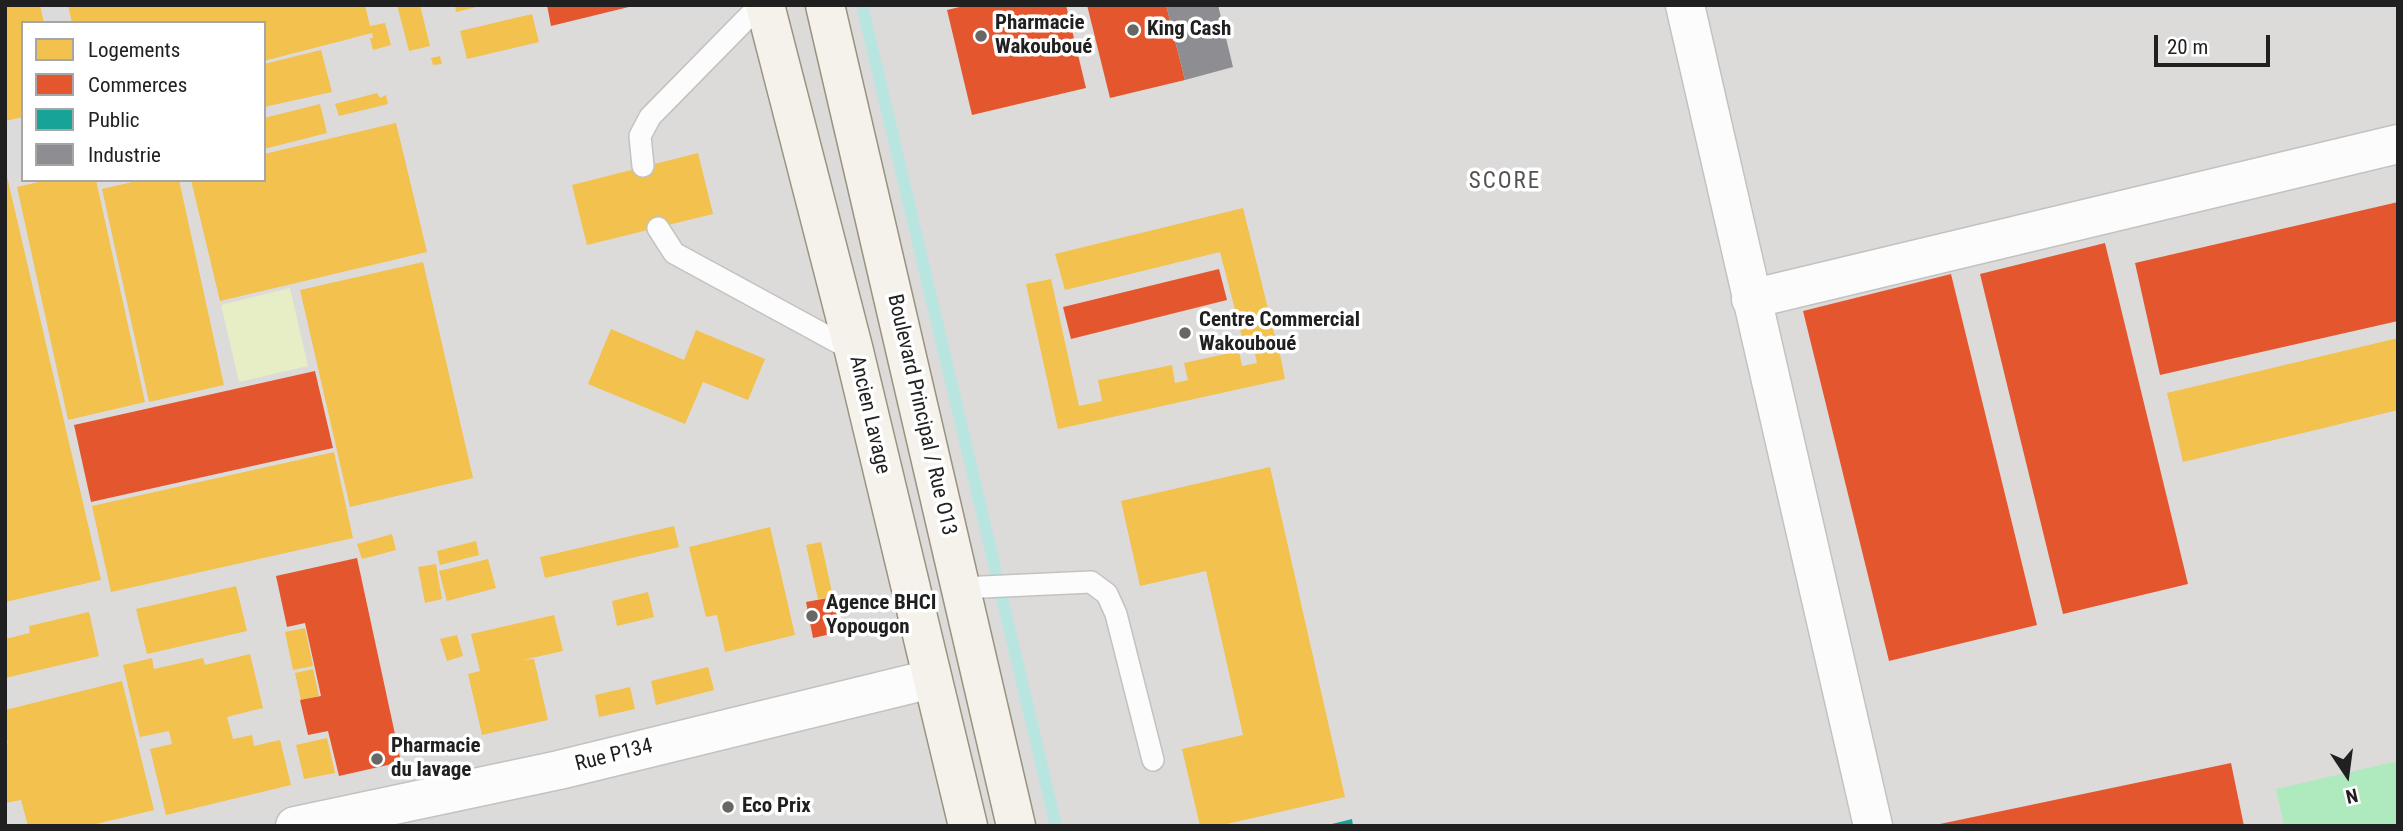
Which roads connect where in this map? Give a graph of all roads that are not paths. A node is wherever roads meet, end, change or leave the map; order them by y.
1 (762, 5) edge
2 (825, 5) edge
3 (1685, 5) edge
4 (2398, 144) edge
5 (643, 166) dead end
6 (658, 228) dead end
7 (1751, 299) junction
8 (854, 351) junction
9 (961, 588) junction
10 (932, 679) junction
11 (1153, 760) dead end
12 (295, 826) edge
13 (968, 826) edge
14 (1016, 826) edge
15 (1873, 826) edge

1 - 5 lane
1 - 8 main road, Ancien Lavage
2 - 9 main road, Boulevard Principal / Rue O13
3 - 7 street
4 - 7 street
6 - 8 lane
7 - 15 street
8 - 10 main road, Ancien Lavage
9 - 11 lane
9 - 14 main road, Boulevard Principal / Rue O13
10 - 12 street, Rue P134
10 - 13 main road, Ancien Lavage

